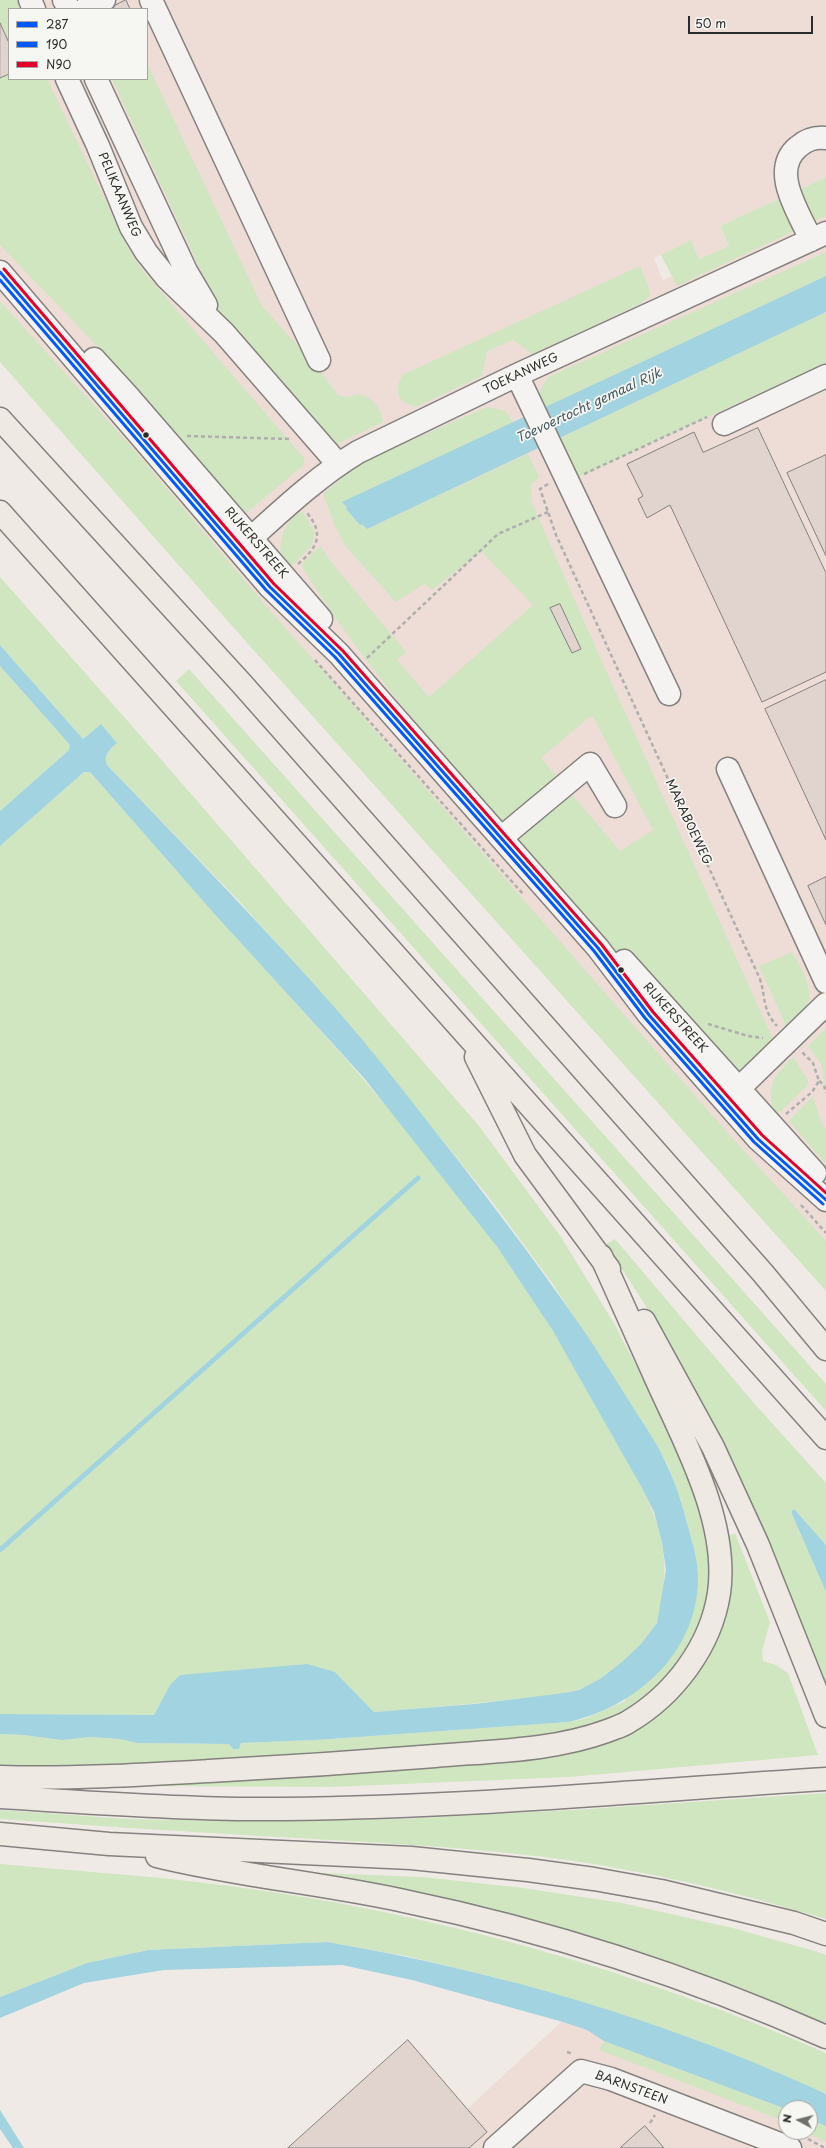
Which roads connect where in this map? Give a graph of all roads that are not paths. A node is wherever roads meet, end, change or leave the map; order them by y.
1 (104, 0) edge
2 (87, 8) edge
3 (151, 10) edge
4 (67, 80) edge
5 (96, 80) edge
6 (826, 138) edge
7 (819, 236) edge
8 (0, 258) edge
9 (0, 272) edge
10 (224, 333) junction
11 (319, 360) dead end
12 (517, 375) junction
13 (826, 376) edge
14 (0, 419) edge
15 (724, 424) road end
16 (338, 464) junction
17 (0, 512) edge
18 (245, 544) junction
19 (357, 667) junction
20 (669, 694) dead end
21 (728, 769) dead end
22 (615, 806) dead end
23 (504, 835) junction
24 (826, 982) edge
25 (826, 1004) edge
26 (462, 1029) junction
27 (732, 1095) junction
28 (826, 1185) edge
29 (826, 1200) edge
30 (601, 1256) junction
31 (762, 1272) junction
32 (826, 1332) edge
33 (826, 1348) edge
34 (826, 1438) edge
35 (826, 1716) edge
36 (0, 1777) edge
37 (824, 1779) edge
38 (0, 1797) edge
39 (0, 1834) edge
40 (109, 1844) junction
41 (826, 1934) edge
42 (826, 2037) edge
43 (495, 2148) edge
44 (790, 2148) edge

1 - 2 street
3 - 11 street
4 - 10 street, PELIKAANWEG
5 - 10 street, PELIKAANWEG
6 - 7 street
7 - 12 street, TOEKANWEG
8 - 18 street, RIJKERSTREEK
9 - 18 street, RIJKERSTREEK
10 - 16 street, PELIKAANWEG
12 - 16 street, TOEKANWEG
12 - 20 street
13 - 15 street
14 - 31 highway
16 - 18 street, TOEKANWEG
17 - 26 highway
18 - 19 street, RIJKERSTREEK
18 - 19 street, RIJKERSTREEK
19 - 23 street, RIJKERSTREEK
21 - 24 street
22 - 23 street
23 - 27 street, RIJKERSTREEK
25 - 27 street
26 - 30 highway
26 - 34 highway
27 - 28 street, RIJKERSTREEK
27 - 29 street, RIJKERSTREEK
30 - 35 highway
30 - 36 highway
31 - 32 highway
31 - 33 highway
37 - 38 highway
39 - 40 highway
40 - 41 highway
40 - 42 highway
43 - 44 street, BARNSTEEN

